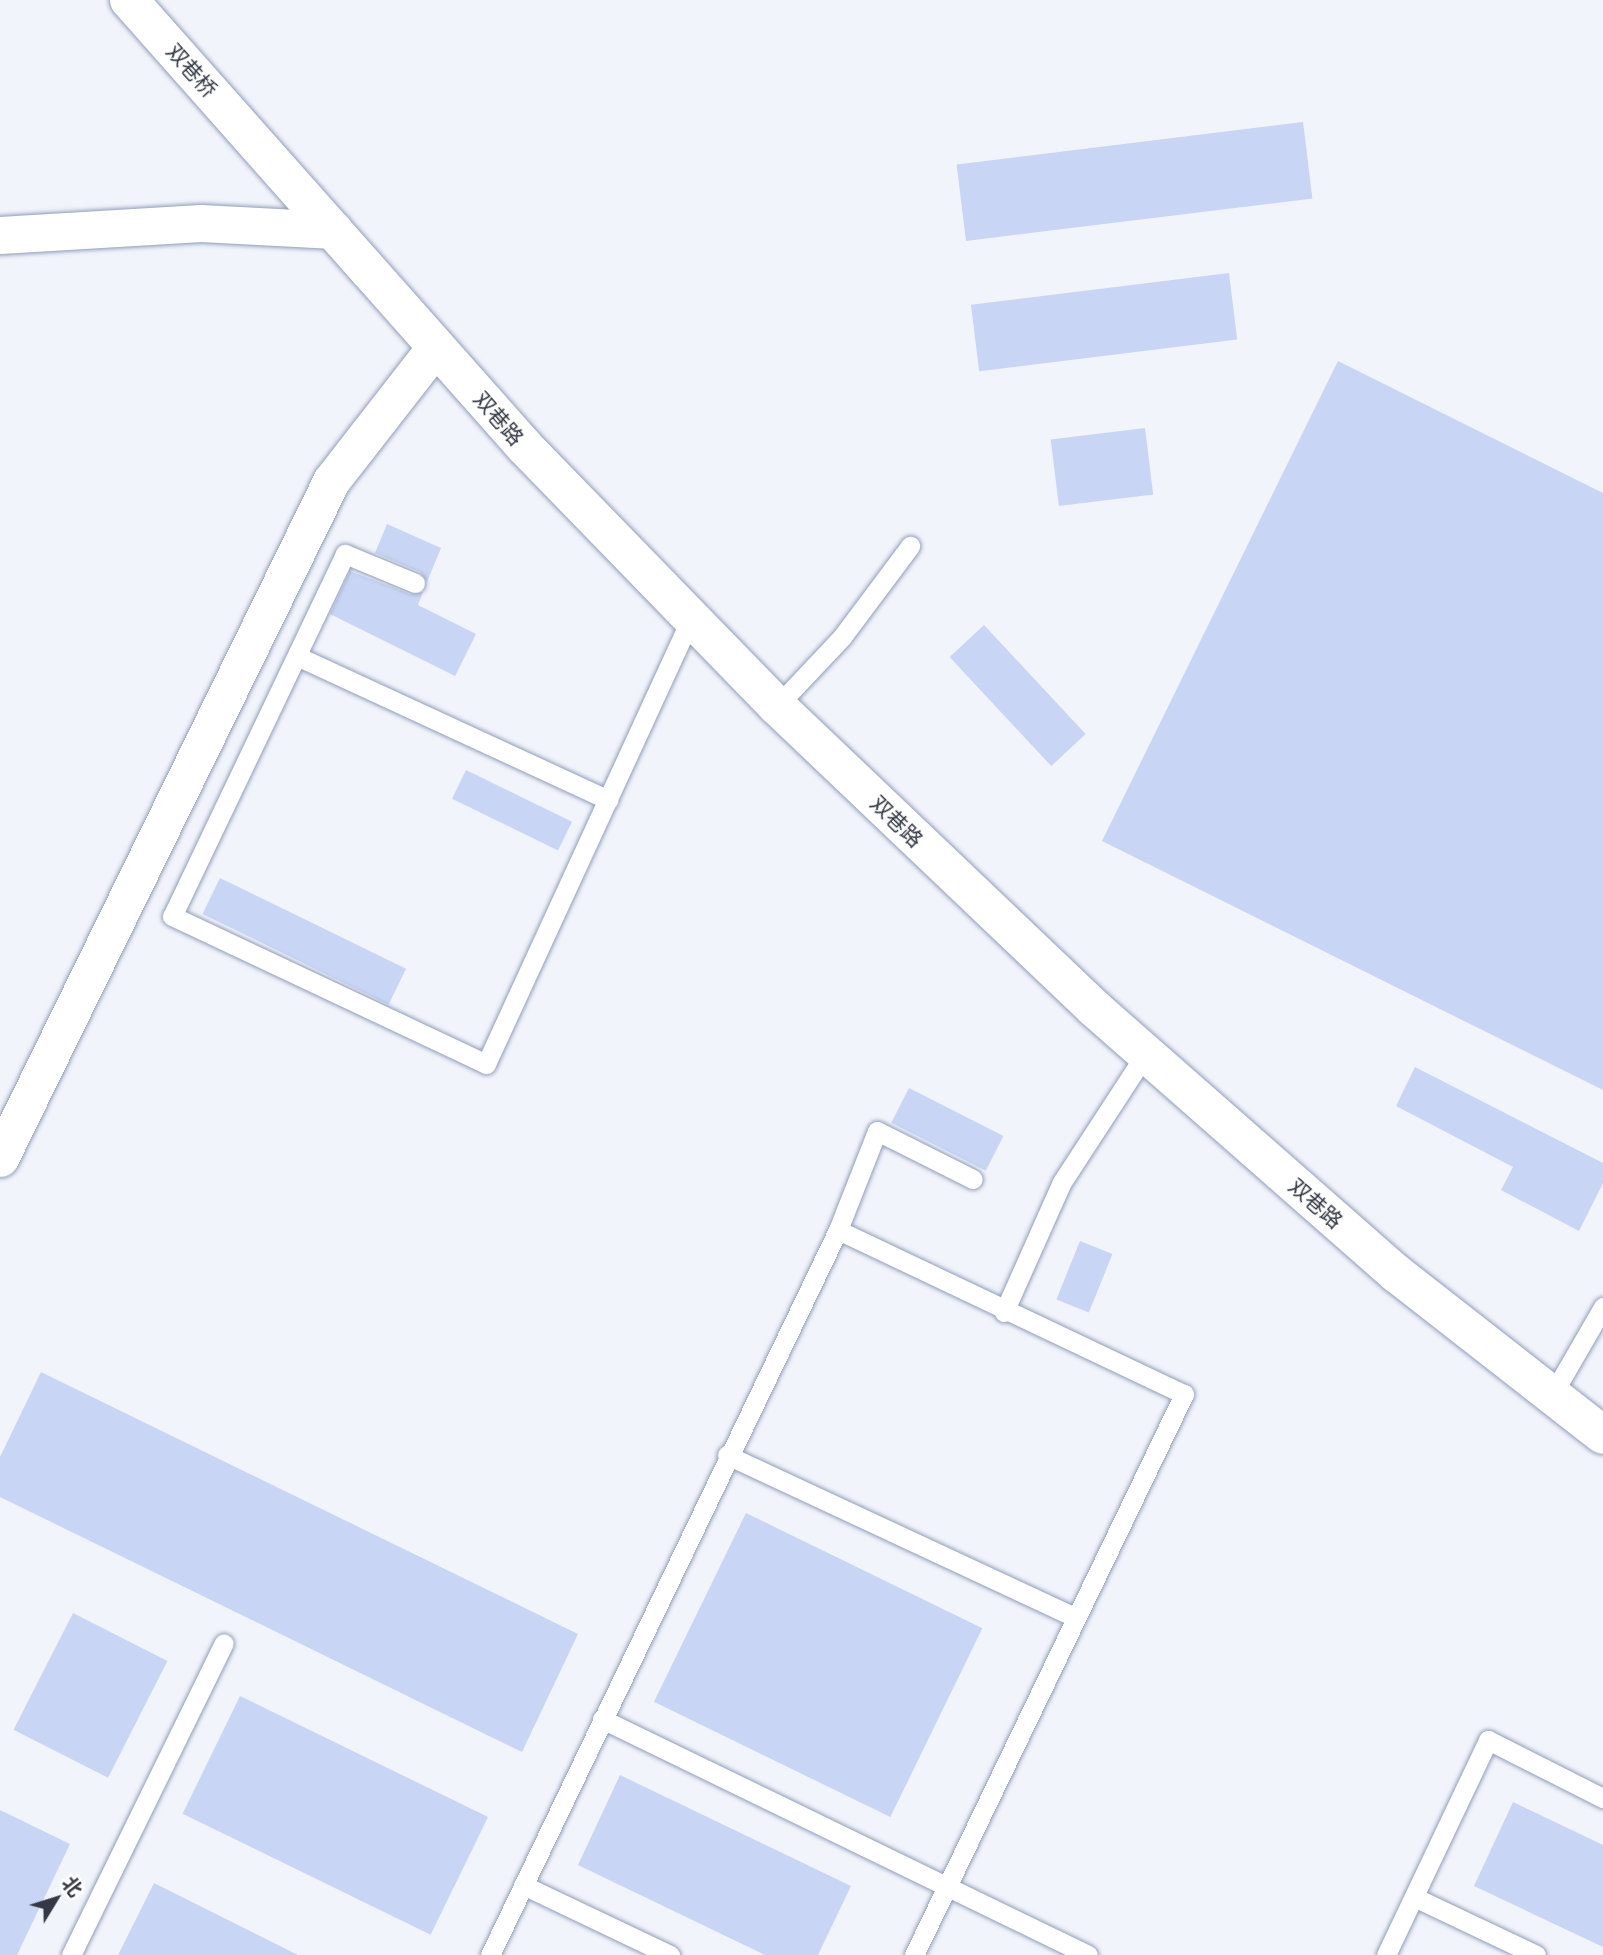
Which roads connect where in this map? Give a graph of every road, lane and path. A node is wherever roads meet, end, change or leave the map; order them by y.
1 (129, 0) edge
2 (255, 140) joint
3 (334, 230) junction
4 (0, 234) edge
5 (436, 346) junction
6 (910, 546) dead end
7 (415, 583) dead end
8 (691, 618) junction
9 (297, 656) junction
10 (777, 706) junction
11 (608, 800) junction
12 (1146, 1053) junction
13 (0, 1158) edge
14 (973, 1179) dead end
15 (838, 1230) junction
16 (1603, 1307) edge
17 (1004, 1312) junction
18 (1552, 1395) junction
19 (1603, 1435) edge
20 (727, 1455) junction
21 (1076, 1618) junction
22 (224, 1643) dead end
23 (602, 1719) junction
24 (1603, 1798) edge
25 (523, 1885) junction
26 (947, 1886) junction
27 (1414, 1897) junction
28 (71, 1955) edge
29 (490, 1955) edge
30 (670, 1955) edge
31 (914, 1955) edge
32 (1088, 1955) edge
33 (1386, 1955) edge
34 (1536, 1955) edge

1 - 2 main road, 双巷桥
2 - 3 main road, 双巷路
3 - 4 street
3 - 5 main road, 双巷路
5 - 8 main road, 双巷路
5 - 13 street
6 - 10 lane
7 - 9 lane
8 - 10 main road, 双巷路
8 - 11 lane
9 - 11 lane
9 - 11 lane
10 - 12 main road, 双巷路
12 - 17 lane
12 - 18 main road, 双巷路
14 - 15 lane
15 - 17 lane
15 - 20 lane
16 - 18 lane
17 - 21 lane
18 - 19 main road, 双巷路
20 - 21 lane
20 - 23 lane
21 - 26 lane
22 - 28 lane
23 - 25 lane
23 - 26 lane
24 - 27 lane
25 - 29 lane
25 - 30 lane
26 - 31 lane
26 - 32 lane
27 - 33 lane
27 - 34 lane

